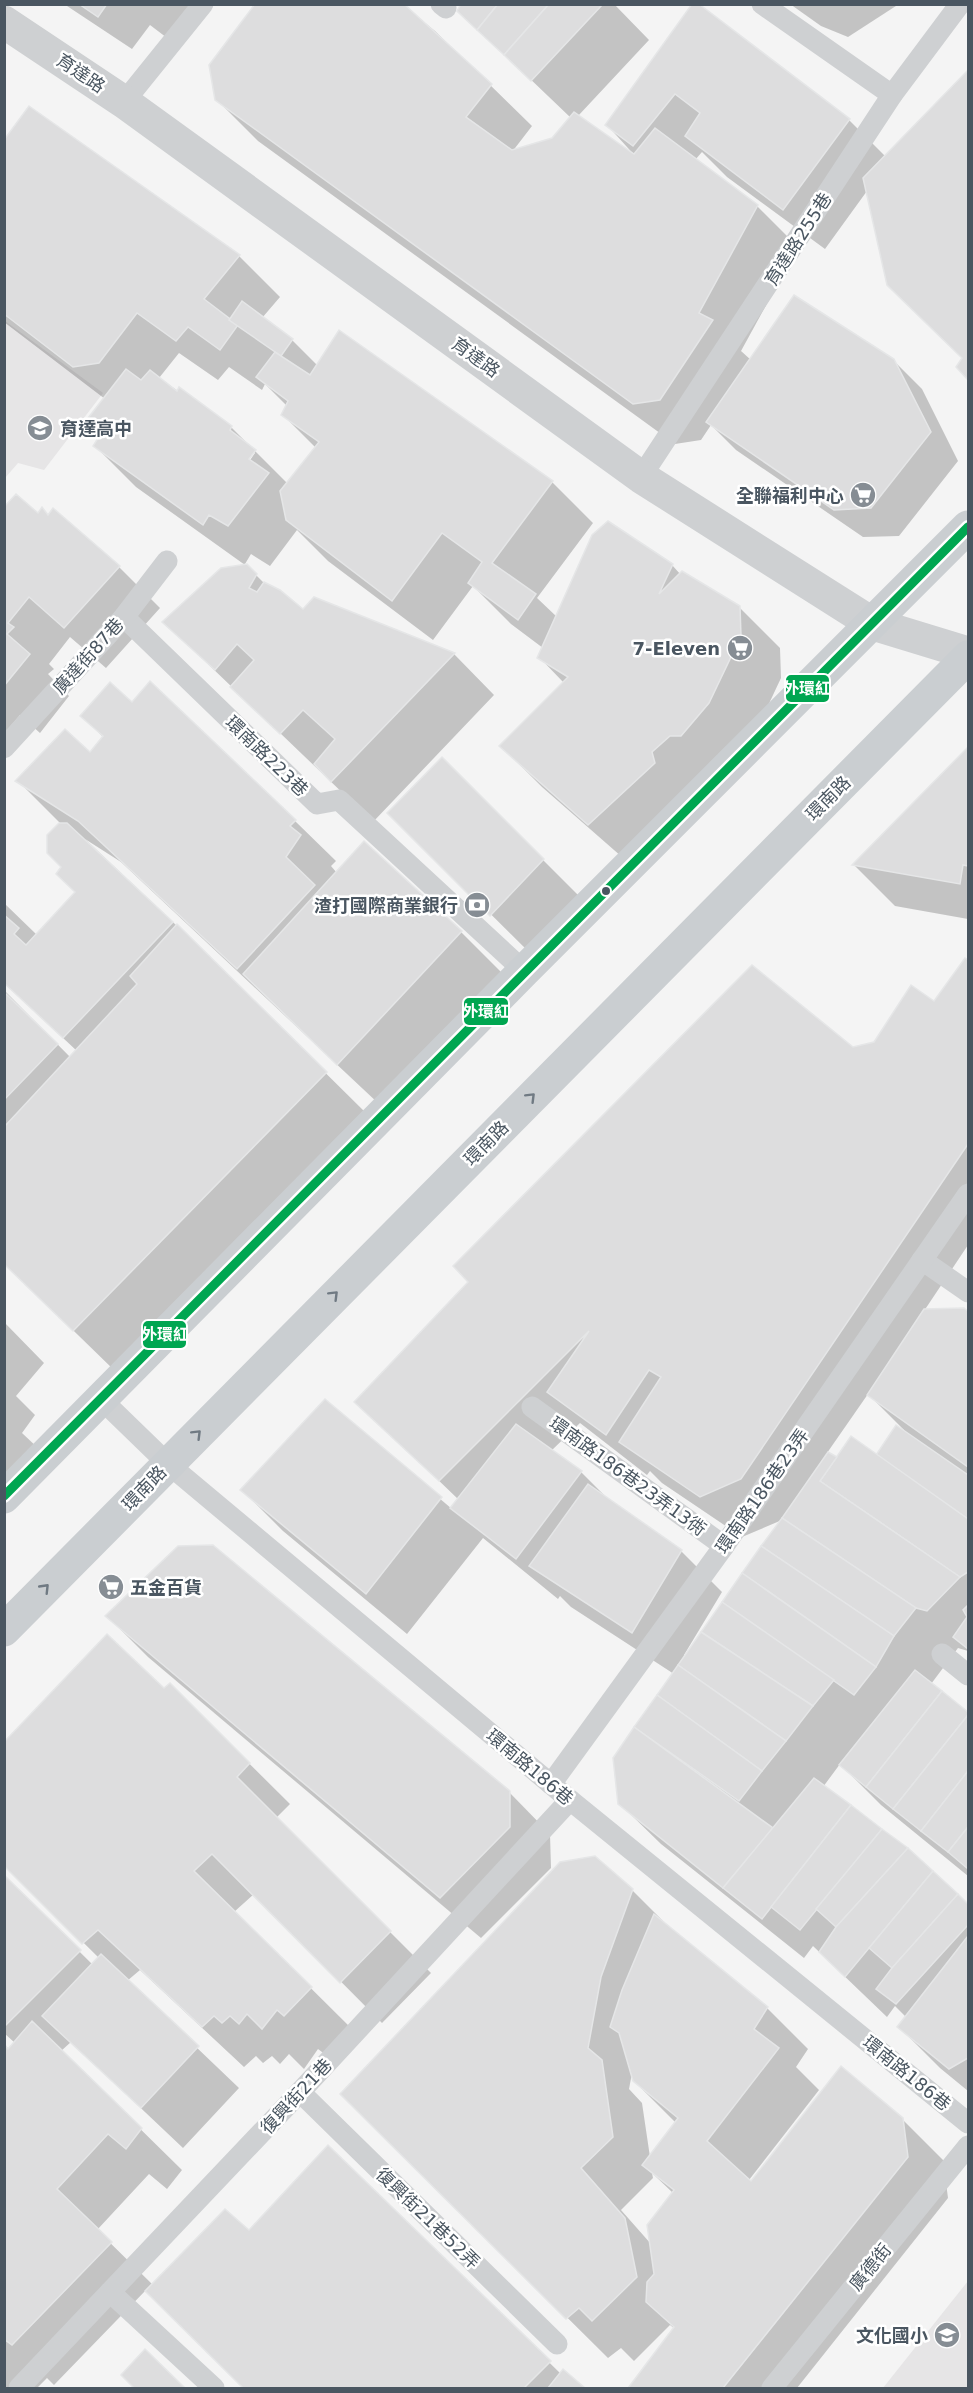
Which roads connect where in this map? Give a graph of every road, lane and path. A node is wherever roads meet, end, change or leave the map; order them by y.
1 (203, 4) edge
2 (762, 4) edge
3 (960, 4) edge
4 (4, 22) edge
5 (892, 95) junction
6 (124, 102) junction
7 (641, 477) junction
8 (969, 527) edge
9 (167, 561) dead end
10 (124, 617) junction
11 (873, 624) junction
12 (969, 655) edge
13 (4, 748) edge
14 (524, 971) junction
15 (969, 1194) edge
16 (922, 1260) junction
17 (969, 1292) edge
18 (101, 1400) junction
19 (532, 1407) dead end
20 (167, 1463) junction
21 (4, 1497) edge
22 (724, 1546) junction
23 (4, 1630) edge
24 (942, 1654) dead end
25 (969, 1675) edge
26 (551, 1784) junction
27 (570, 1800) junction
28 (300, 2092) junction
29 (969, 2123) edge
30 (969, 2146) edge
31 (110, 2292) junction
32 (556, 2344) dead end
33 (20, 2388) edge
34 (214, 2388) edge
35 (772, 2388) edge

1 - 6 lane
2 - 5 lane
3 - 5 lane, 育達路255巷
4 - 6 street, 育達路
5 - 7 lane, 育達路255巷
6 - 7 street, 育達路
7 - 11 street, 育達路
8 - 11 main road
9 - 10 lane, 廣達街87巷
10 - 13 lane, 廣達街87巷
10 - 14 lane, 環南路223巷
11 - 12 street, 育達路
11 - 14 main road
20 -> 12 main road, 環南路
14 - 18 main road
15 - 16 lane, 環南路186巷23弄
16 - 17 lane
16 - 22 lane, 環南路186巷23弄
18 - 20 lane, 環南路186巷
18 - 21 main road
19 - 22 lane, 環南路186巷23弄13衖
23 -> 20 main road, 環南路
20 - 26 lane, 環南路186巷
22 - 26 lane, 環南路186巷23弄
24 - 25 lane
26 - 27 lane, 環南路186巷
27 - 28 lane, 復興街21巷
27 - 29 lane, 環南路186巷
28 - 31 lane, 復興街21巷
28 - 32 lane, 復興街21巷52弄
30 - 35 lane, 廣德街
31 - 33 lane, 復興街21巷
31 - 34 lane

